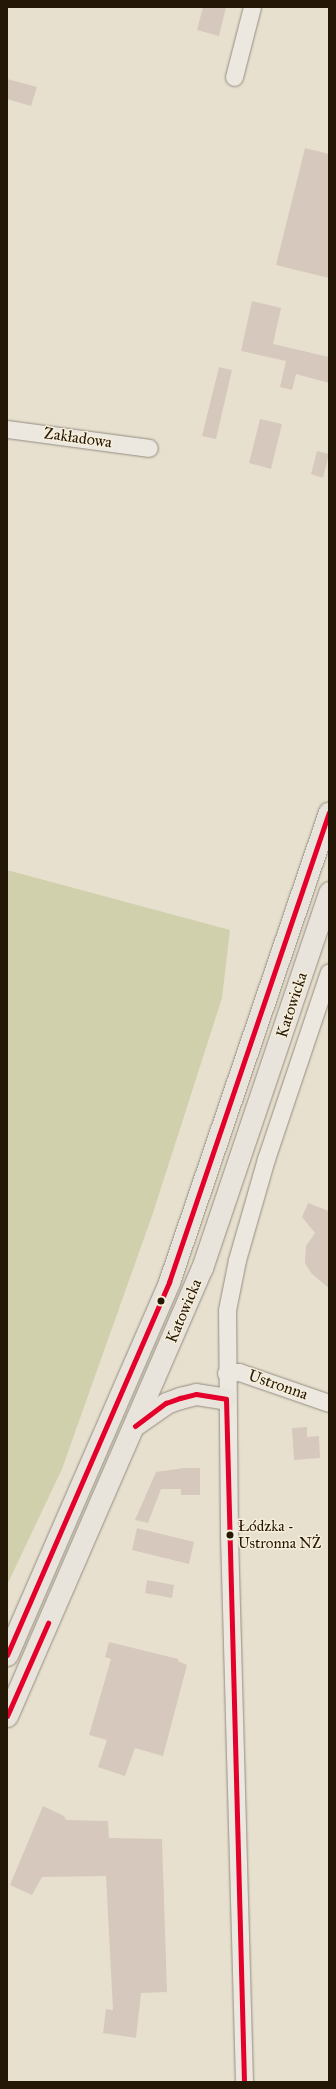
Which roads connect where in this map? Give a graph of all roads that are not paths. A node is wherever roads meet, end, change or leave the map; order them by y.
1 (252, 7) edge
2 (234, 77) dead end
3 (7, 429) edge
4 (149, 448) dead end
5 (329, 813) edge
6 (329, 892) edge
7 (329, 972) edge
8 (226, 1373) junction
9 (226, 1399) junction
10 (329, 1403) edge
11 (135, 1426) junction
12 (7, 1655) edge
13 (7, 1716) edge
14 (244, 2082) edge

1 - 2 street
3 - 4 street, Zakładowa
5 - 12 main road, Katowicka
6 - 11 main road, Katowicka
7 - 8 street
8 - 9 street
8 - 10 street, Ustronna
9 - 11 main road
9 - 14 street
11 - 13 main road, Katowicka

